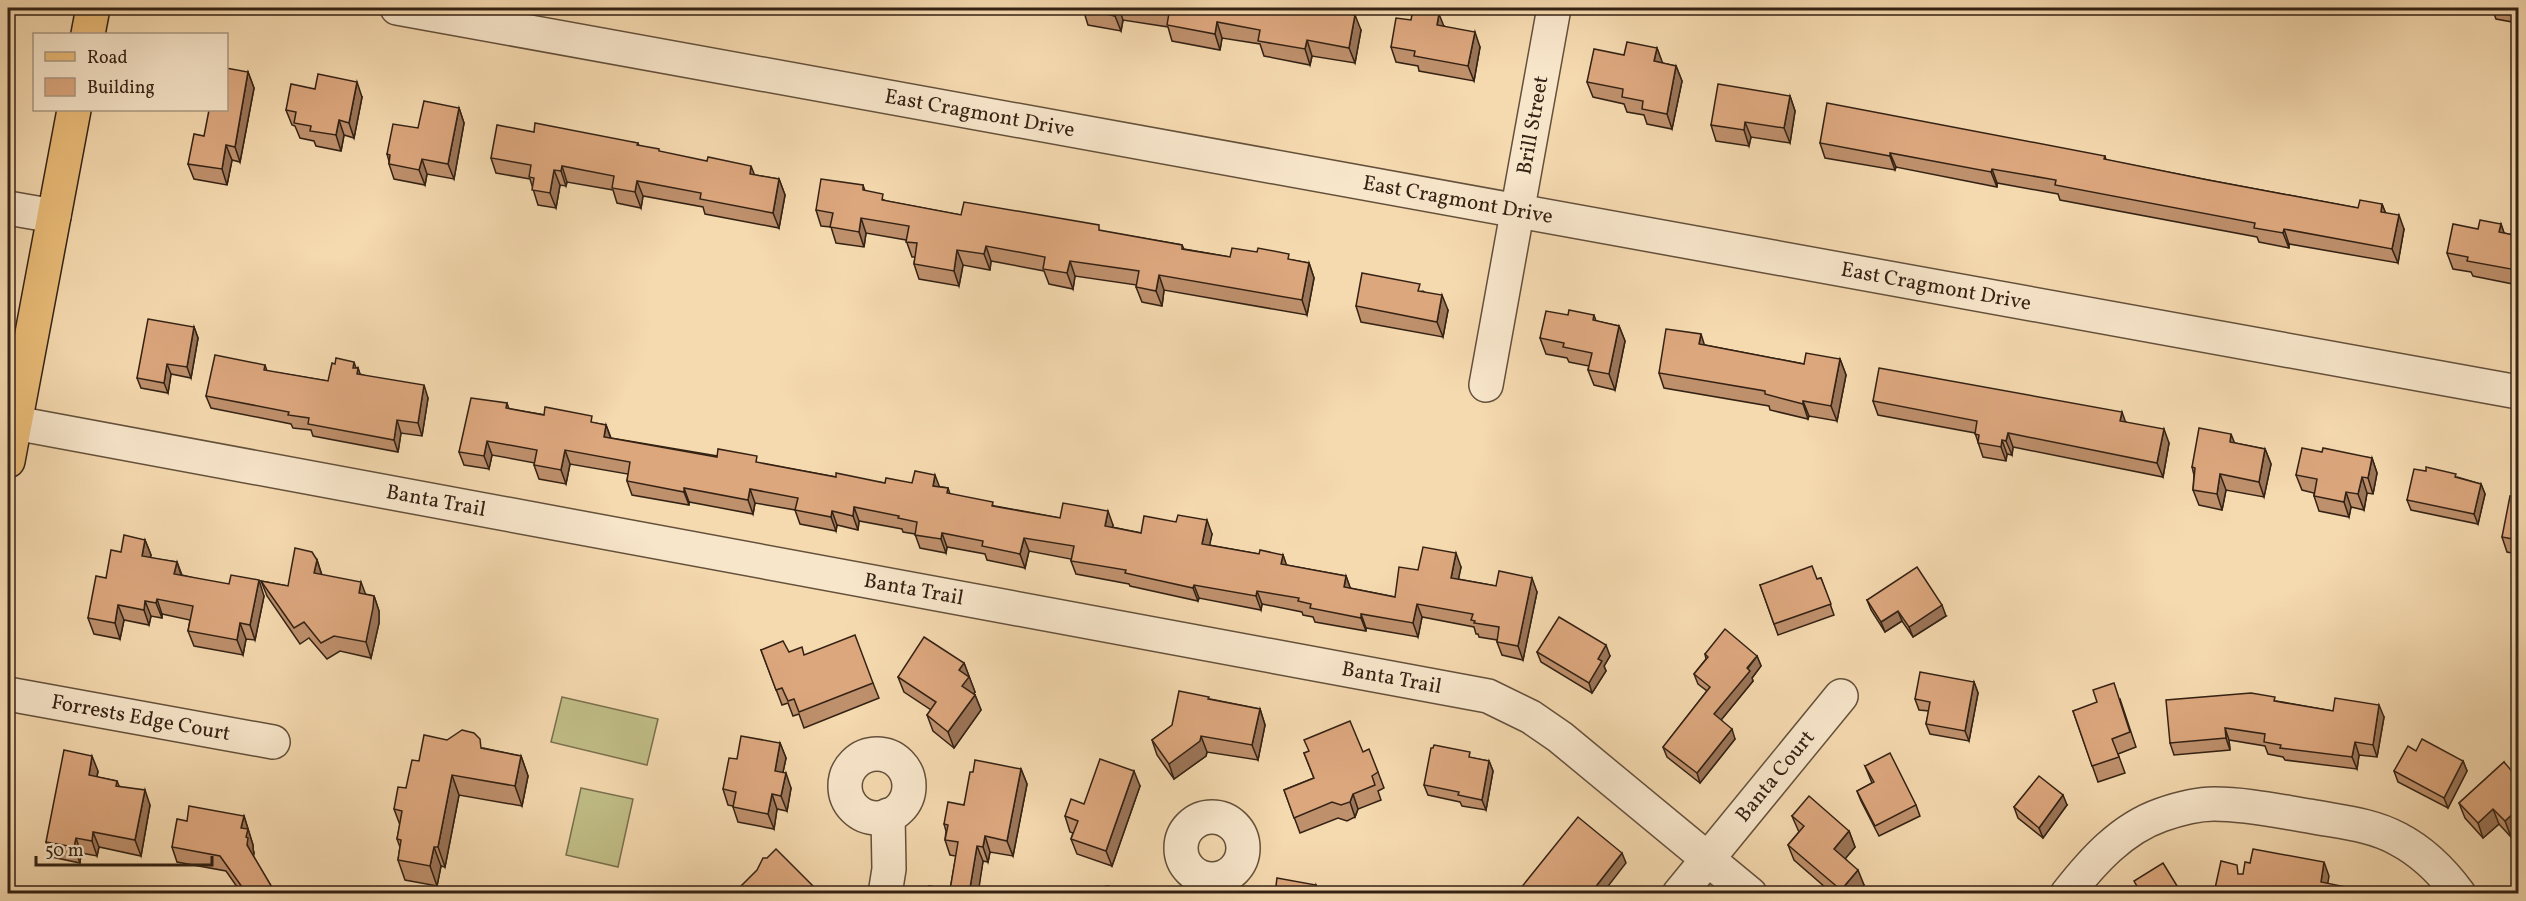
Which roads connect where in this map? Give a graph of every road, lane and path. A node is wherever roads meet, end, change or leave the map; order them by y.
1 (93, 8) edge
2 (397, 8) edge
3 (1554, 8) edge
4 (88, 33) edge
5 (74, 111) edge
6 (8, 208) edge
7 (1516, 210) junction
8 (54, 216) junction
9 (1486, 385) dead end
10 (2518, 392) edge
11 (15, 423) junction
12 (8, 461) edge
13 (8, 694) edge
14 (1841, 696) dead end
15 (273, 742) dead end
16 (888, 815) dead end
17 (1708, 858) junction
18 (885, 894) edge
19 (1679, 894) edge
20 (1750, 894) edge
21 (2067, 894) edge
22 (2459, 894) edge

1 - 4 main road
2 - 7 street, East Cragmont Drive
3 - 7 street, Brill Street
5 - 8 main road
6 - 8 street
7 - 9 street, Brill Street
7 - 10 street, East Cragmont Drive
8 - 11 main road
11 - 12 main road
11 - 17 street, Banta Trail
13 - 15 street, Forrests Edge Court
14 - 17 street, Banta Court
16 - 18 street
17 - 19 street, Banta Court
17 - 20 street, Banta Trail
21 - 22 street

